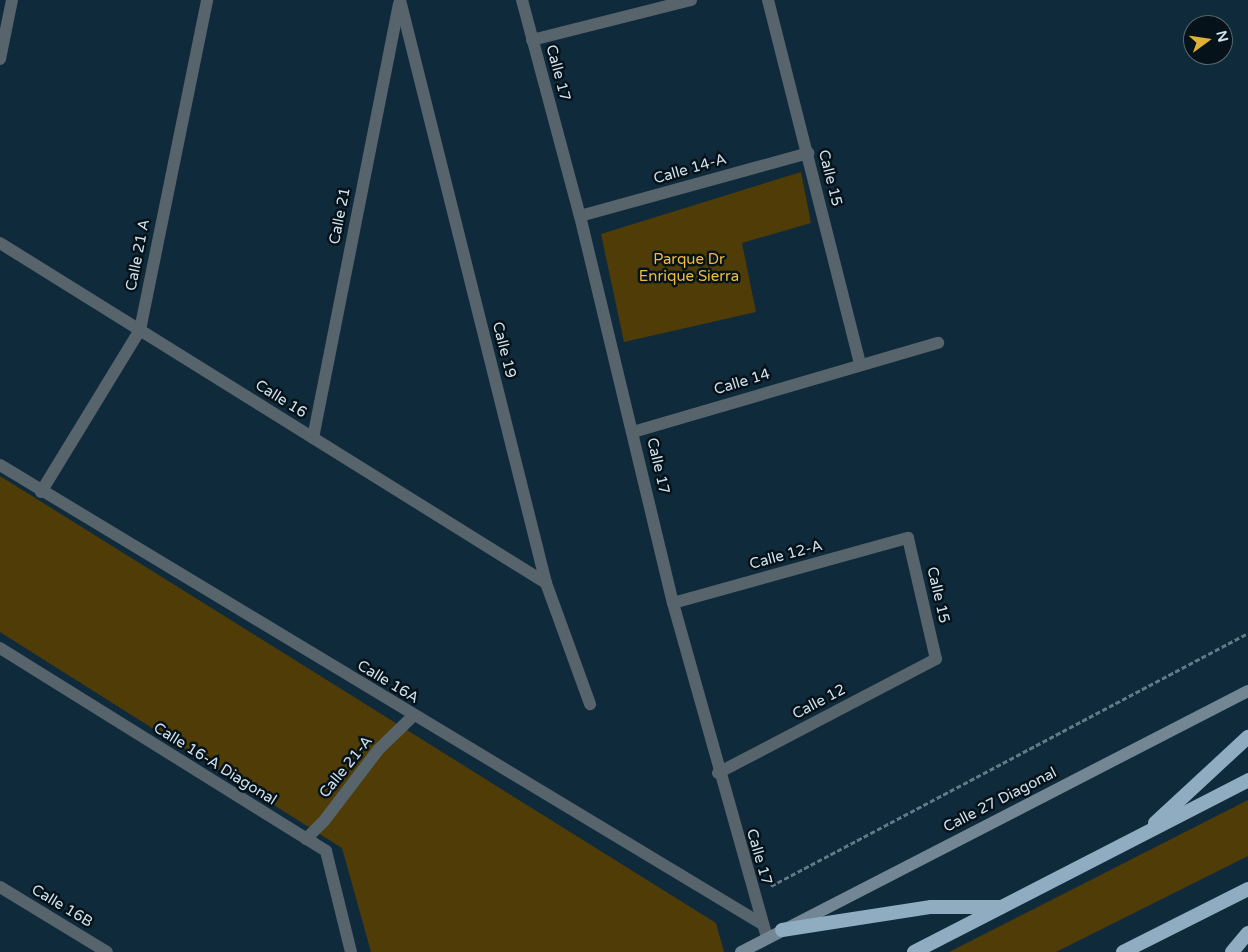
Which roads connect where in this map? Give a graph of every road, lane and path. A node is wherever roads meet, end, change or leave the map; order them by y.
1 (12, 0) edge
2 (207, 0) edge
3 (400, 0) edge
4 (522, 0) edge
5 (691, 0) edge
6 (768, 0) edge
7 (532, 40) junction
8 (0, 59) edge
9 (808, 153) junction
10 (580, 216) junction
11 (0, 242) edge
12 (140, 330) junction
13 (938, 343) dead end
14 (860, 364) junction
15 (633, 432) junction
16 (313, 438) junction
17 (0, 466) edge
18 (41, 492) junction
19 (908, 538) joint
20 (546, 583) junction
21 (673, 603) junction
22 (1248, 633) edge
23 (0, 648) edge
24 (936, 659) joint
25 (1248, 691) edge
26 (590, 704) dead end
27 (413, 716) junction
28 (1248, 737) edge
29 (718, 773) junction
30 (1248, 780) edge
31 (1142, 835) junction
32 (306, 839) junction
33 (0, 887) edge
34 (1248, 889) edge
35 (753, 896) junction
36 (1004, 907) junction
37 (762, 924) junction
38 (782, 930) junction
39 (1248, 933) edge
40 (767, 938) junction
41 (107, 952) edge
42 (351, 952) edge
43 (741, 952) edge
44 (914, 952) edge
45 (1123, 952) edge
46 (1232, 952) edge

1 - 8 street
2 - 12 street, Calle 21 A
3 - 16 street, Calle 21
3 - 20 street, Calle 19
4 - 7 street, Calle 17
5 - 7 street
6 - 9 street, Calle 15
7 - 10 street, Calle 17
9 - 10 street, Calle 14-A
9 - 14 street, Calle 15
10 - 15 street, Calle 17
11 - 12 street, Calle 16
12 - 16 street, Calle 16
12 - 18 street, Calle 21 A
13 - 14 street, Calle 14
14 - 15 street, Calle 14
15 - 21 street, Calle 17
16 - 20 street, Calle 16
17 - 18 street, Calle 16A
18 - 27 street, Calle 16A
19 - 21 street, Calle 12-A
19 - 24 street, Calle 15
20 - 26 street, Calle 19
21 - 29 street, Calle 17
22 - 35 path
23 - 32 street, Calle 16-A Diagonal
24 - 29 street, Calle 12
25 - 38 main road, Calle 27 Diagonal
27 - 32 street, Calle 21-A
27 - 37 street, Calle 16A
28 - 31 highway
29 - 35 street, Calle 17
30 - 31 highway
31 - 36 highway
32 - 42 street, Calle 16-A Diagonal
33 - 41 street, Calle 16B
34 - 45 highway
35 - 37 street, Calle 17
36 - 38 highway
36 - 44 highway
37 - 40 street, Calle 17
38 - 40 main road, Calle 27 Diagonal
39 - 46 highway
40 - 43 main road

